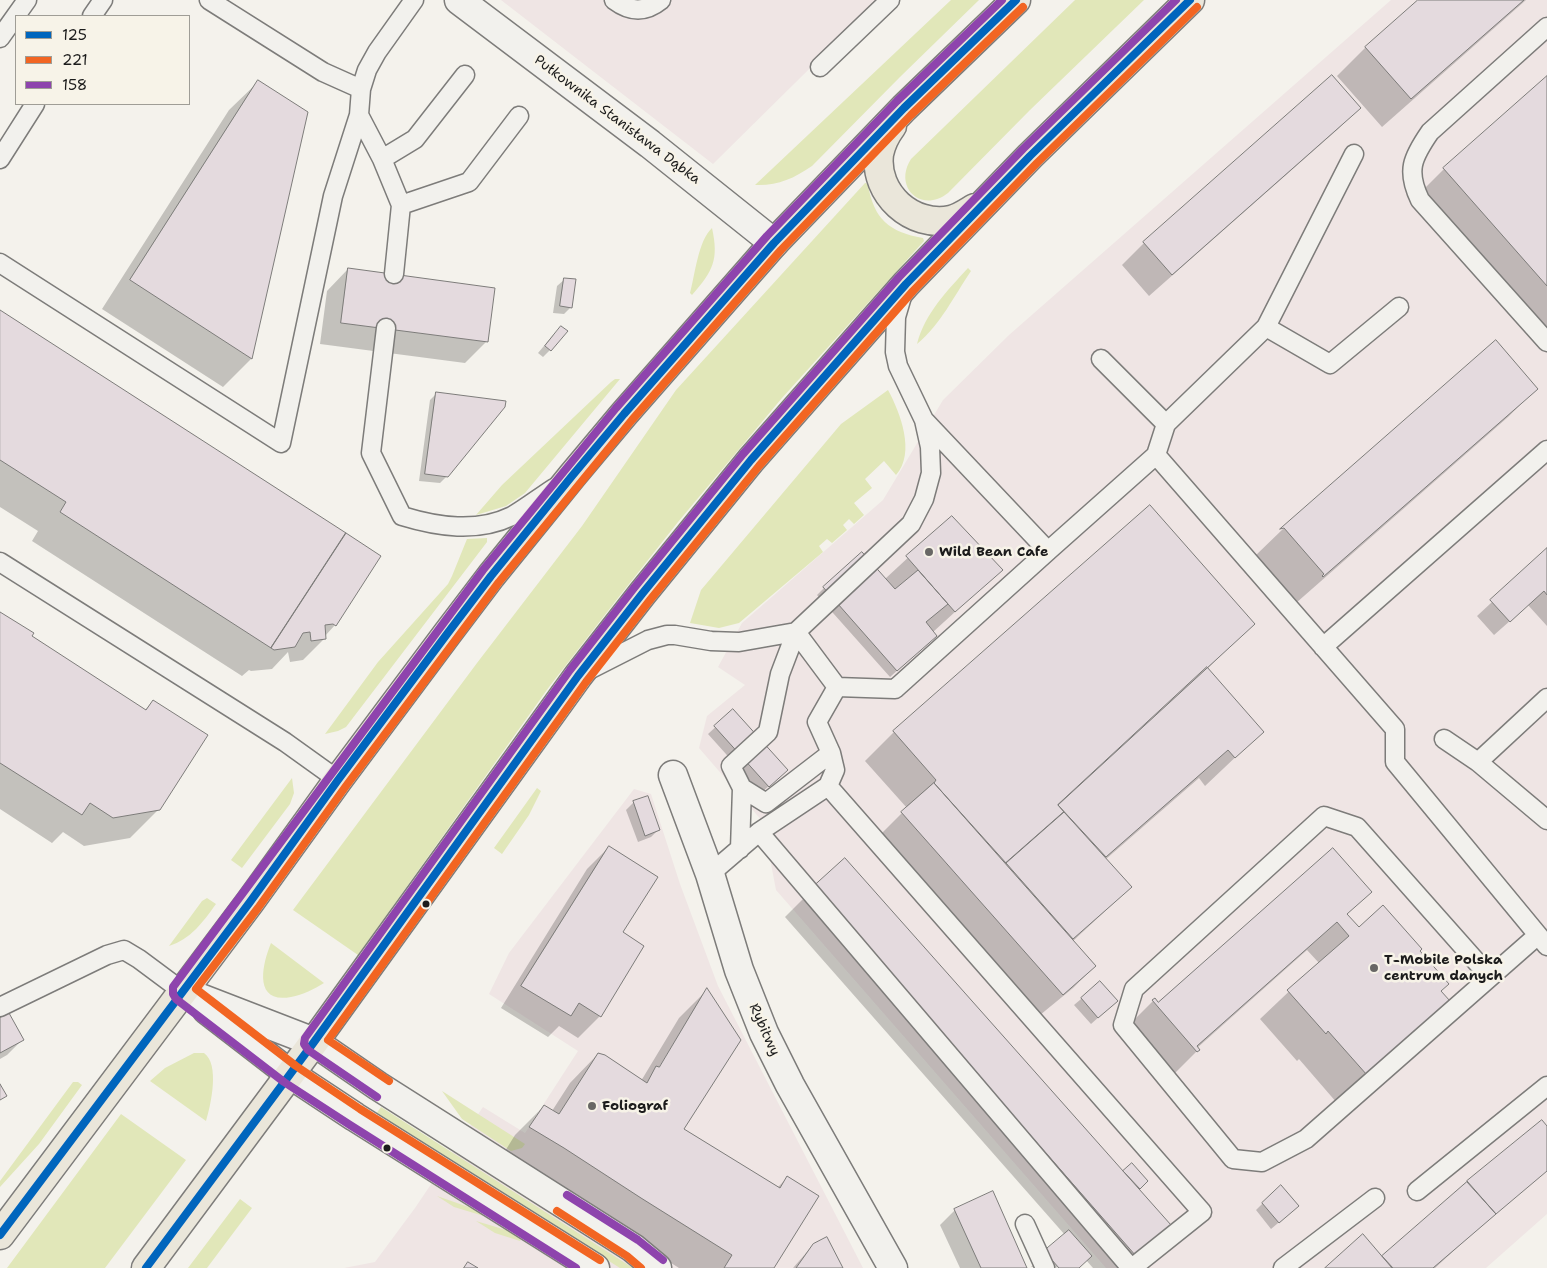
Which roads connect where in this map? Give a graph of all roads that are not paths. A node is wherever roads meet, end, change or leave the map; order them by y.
1 (27, 0) edge
2 (103, 0) edge
3 (209, 0) edge
4 (414, 0) edge
5 (459, 0) edge
6 (614, 0) edge
7 (661, 0) edge
8 (890, 0) edge
9 (1016, 0) edge
10 (1190, 0) edge
11 (16, 15) edge
12 (93, 15) edge
13 (15, 17) edge
14 (1547, 27) edge
15 (0, 38) edge
16 (820, 67) dead end
17 (465, 76) dead end
18 (361, 89) junction
19 (35, 105) edge
20 (904, 108) junction
21 (359, 115) junction
22 (519, 116) dead end
23 (1354, 154) dead end
24 (0, 159) edge
25 (382, 159) junction
26 (990, 198) junction
27 (400, 205) junction
28 (774, 243) junction
29 (0, 263) edge
30 (394, 274) dead end
31 (906, 284) junction
32 (1399, 308) dead end
33 (1266, 327) junction
34 (386, 328) dead end
35 (1547, 342) edge
36 (1101, 359) dead end
37 (924, 420) junction
38 (1166, 424) junction
39 (1547, 450) edge
40 (1156, 455) junction
41 (572, 476) junction
42 (1048, 551) junction
43 (0, 562) edge
44 (796, 632) junction
45 (1323, 647) junction
46 (578, 676) junction
47 (837, 687) junction
48 (1547, 698) edge
49 (1444, 739) dead end
50 (830, 753) junction
51 (1478, 762) junction
52 (673, 775) dead end
53 (338, 780) junction
54 (828, 786) junction
55 (742, 788) junction
56 (1547, 820) edge
57 (759, 832) junction
58 (740, 849) junction
59 (710, 874) junction
60 (1542, 941) edge
61 (1490, 977) junction
62 (182, 991) junction
63 (0, 1007) edge
64 (314, 1042) junction
65 (290, 1074) junction
66 (1547, 1086) edge
67 (1417, 1191) dead end
68 (1375, 1198) dead end
69 (1025, 1224) dead end
70 (0, 1235) edge
71 (146, 1268) edge
72 (595, 1268) edge
73 (656, 1268) edge
74 (893, 1268) edge
75 (1045, 1268) edge
76 (1131, 1268) edge
77 (1283, 1268) edge

1 - 11 lane
2 - 12 lane
3 - 18 lane
4 - 18 lane
5 - 28 street, Pułkownika Stanisława Dąbka
6 - 7 lane
8 - 16 lane
9 - 20 main road
10 - 26 main road
13 - 15 lane
14 - 35 lane
17 - 25 lane
18 - 21 lane
19 - 24 lane
20 - 26 main road
20 - 28 main road
21 - 25 lane
21 - 29 lane
22 - 27 lane
23 - 33 lane
25 - 27 lane
26 - 31 main road
27 - 30 lane
28 - 41 main road
31 - 37 lane
31 - 46 main road
32 - 33 lane
33 - 38 lane
34 - 41 lane
36 - 38 lane
37 - 42 lane
37 - 44 lane
38 - 40 lane
39 - 45 lane
40 - 42 lane
40 - 45 lane
41 - 53 main road
42 - 47 lane
43 - 53 lane
44 - 46 lane
44 - 47 lane
44 - 55 lane
45 - 60 lane
46 - 64 main road
47 - 50 lane
48 - 51 lane
49 - 51 lane
50 - 54 lane
50 - 55 lane
51 - 56 lane
52 - 59 street, Rybitwy
53 - 62 main road
54 - 57 lane
54 - 76 lane
55 - 58 lane
57 - 58 lane
57 - 76 lane
58 - 59 lane
59 - 74 street, Rybitwy
60 - 61 lane
61 - 61 lane
62 - 63 lane
62 - 64 street
62 - 65 street
62 - 70 main road
64 - 65 main road
64 - 73 street
65 - 71 main road
65 - 72 street
66 - 67 lane
68 - 77 lane
69 - 75 lane

